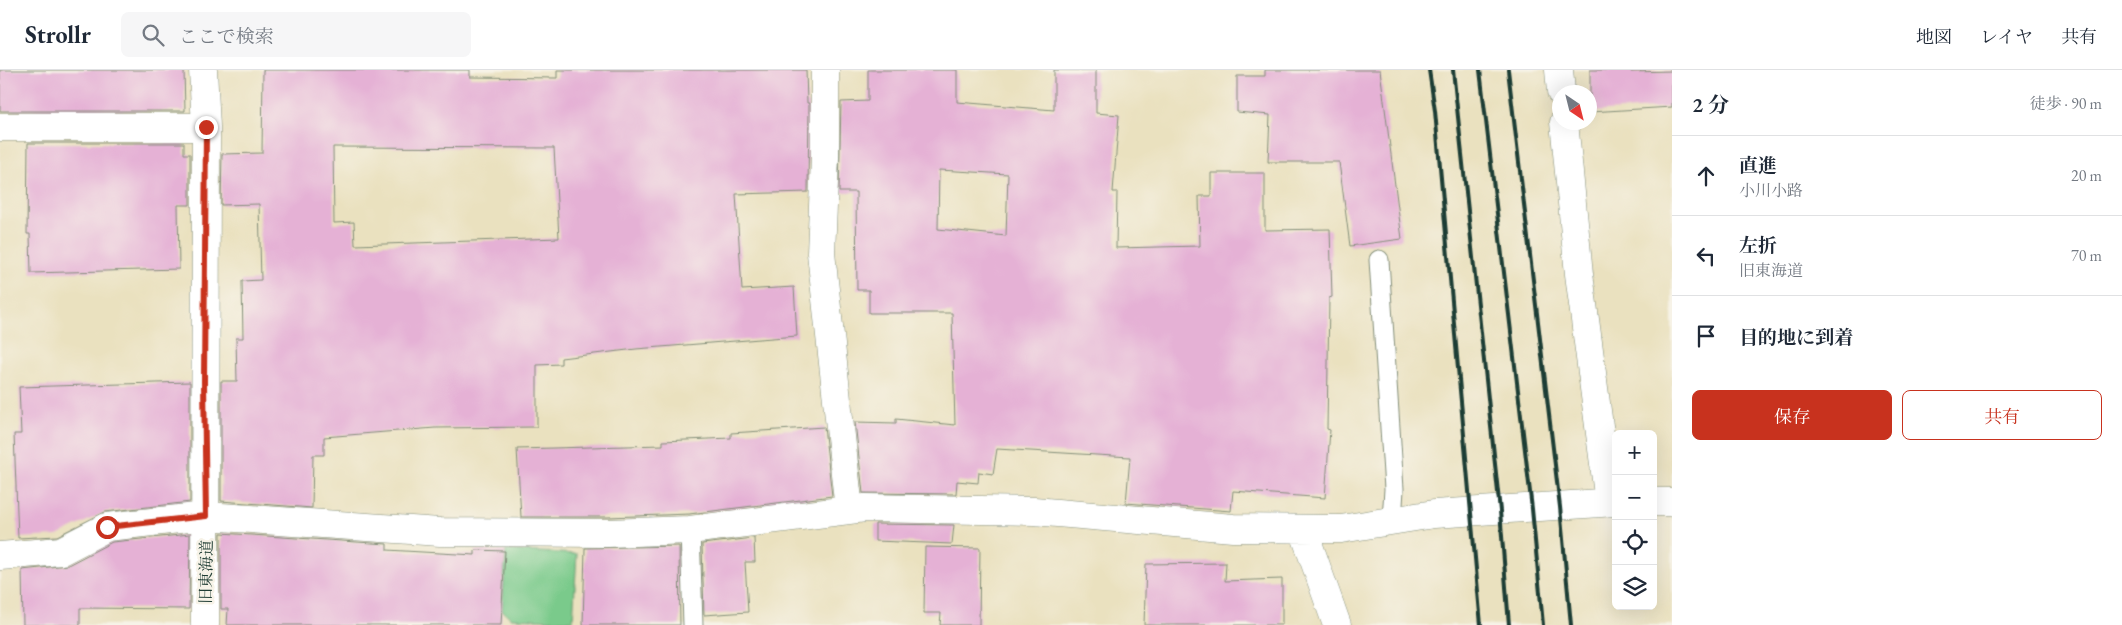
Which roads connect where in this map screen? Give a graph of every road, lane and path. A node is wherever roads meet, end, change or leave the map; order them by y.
1 (203, 70) edge
2 (825, 70) edge
3 (1559, 70) edge
4 (1561, 85) edge
5 (0, 127) edge
6 (206, 127) junction
7 (1565, 130) edge
8 (1379, 260) dead end
9 (1612, 502) edge
10 (1657, 502) edge
11 (1672, 502) edge
12 (849, 510) junction
13 (206, 516) junction
14 (1392, 521) junction
15 (1303, 529) junction
16 (690, 530) junction
17 (0, 556) edge
18 (205, 625) edge
19 (693, 625) edge
20 (1337, 625) edge

1 - 6 street, 旧東海道
2 - 12 street
3 - 4 street
5 - 6 street
6 - 13 street, 旧東海道
7 - 9 street
8 - 14 lane
9 - 14 street
10 - 11 street
12 - 15 street
12 - 16 street
13 - 16 street
13 - 17 street
13 - 18 street, 旧東海道
14 - 15 street
15 - 20 street
16 - 19 lane

